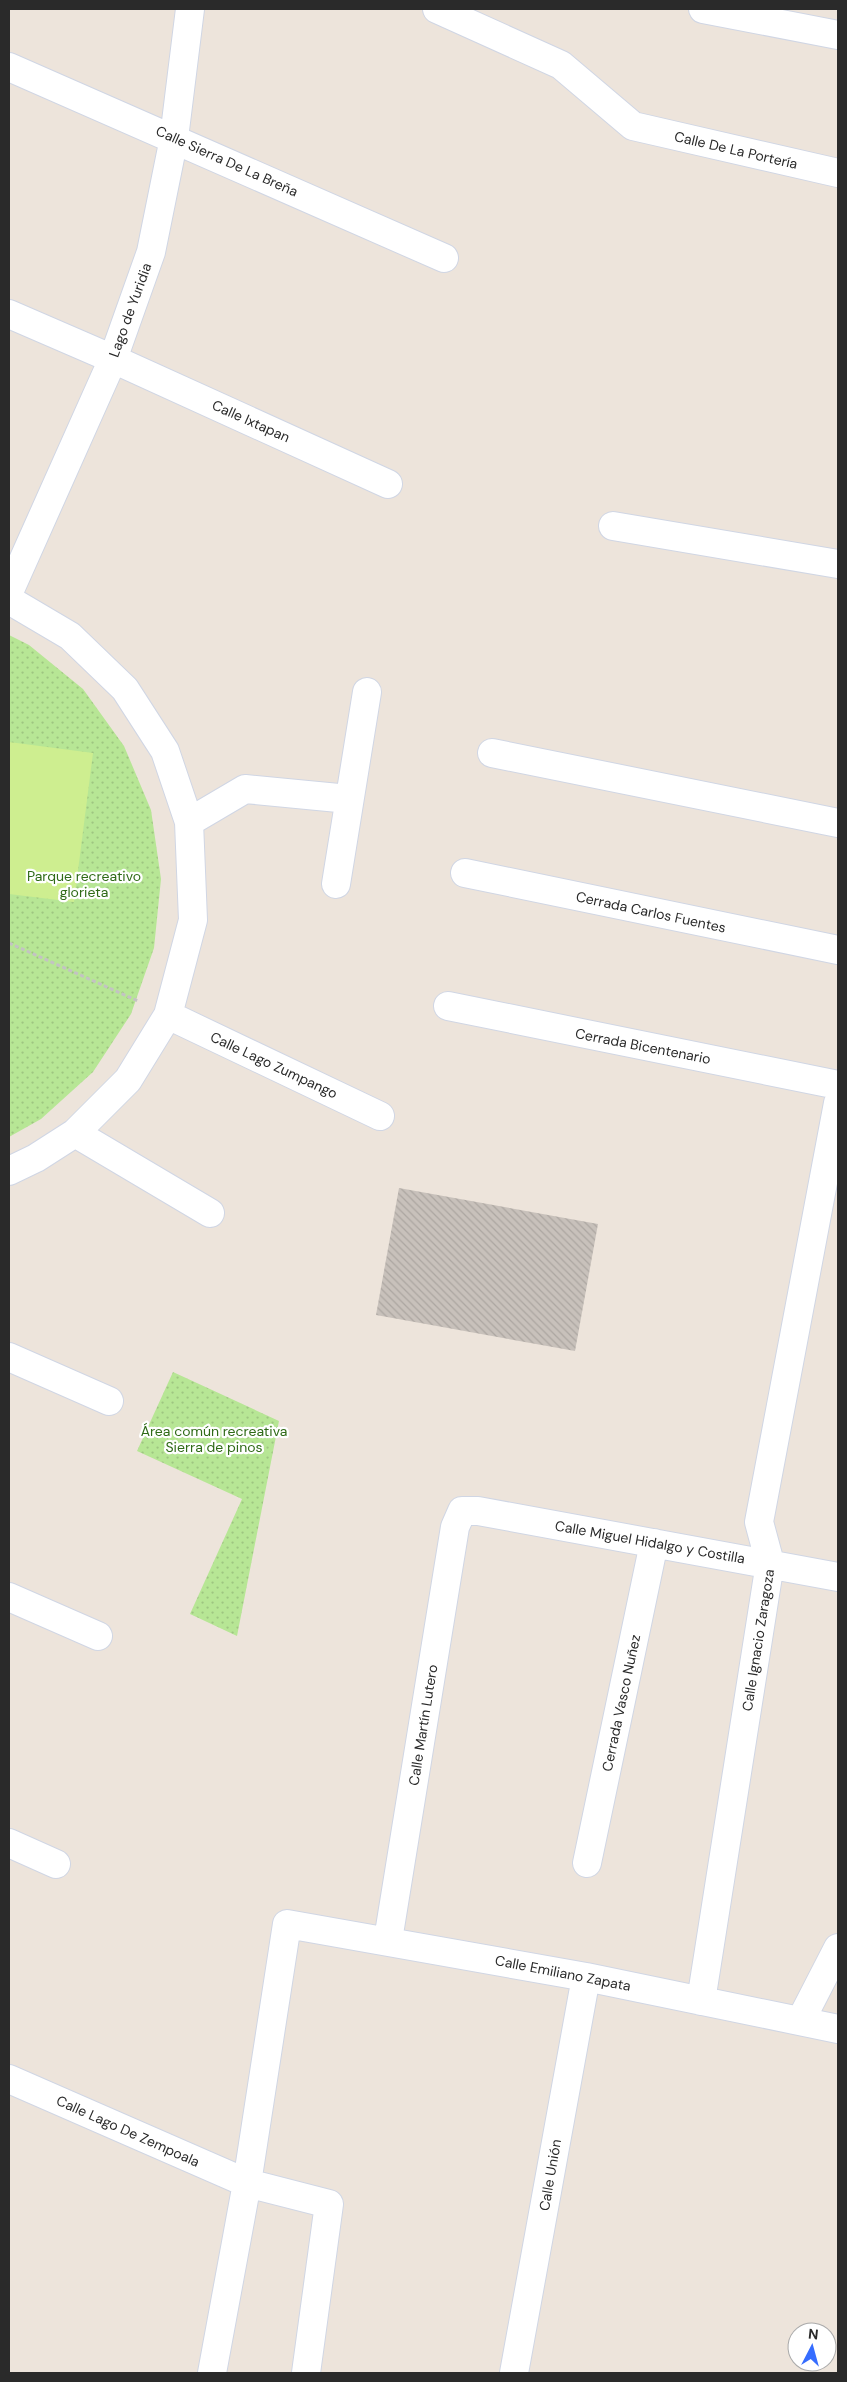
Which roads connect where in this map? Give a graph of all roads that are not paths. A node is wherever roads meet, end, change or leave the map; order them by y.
1 (190, 9) edge
2 (438, 9) edge
3 (703, 9) edge
4 (838, 35) edge
5 (9, 67) edge
6 (174, 138) junction
7 (838, 173) edge
8 (444, 258) dead end
9 (9, 314) edge
10 (113, 359) junction
11 (388, 484) dead end
12 (613, 526) dead end
13 (838, 564) edge
14 (9, 592) edge
15 (9, 600) edge
16 (367, 692) dead end
17 (492, 753) dead end
18 (349, 799) junction
19 (189, 822) junction
20 (838, 823) edge
21 (465, 873) dead end
22 (336, 884) dead end
23 (838, 950) edge
24 (448, 1006) dead end
25 (168, 1015) junction
26 (838, 1085) edge
27 (838, 1103) edge
28 (380, 1116) dead end
29 (75, 1132) junction
30 (835, 1133) edge
31 (9, 1171) edge
32 (210, 1213) dead end
33 (9, 1357) edge
34 (109, 1401) dead end
35 (462, 1511) joint
36 (654, 1543) junction
37 (770, 1563) junction
38 (838, 1577) edge
39 (9, 1597) edge
40 (98, 1636) dead end
41 (9, 1843) edge
42 (56, 1864) dead end
43 (588, 1864) dead end
44 (388, 1940) junction
45 (838, 1948) edge
46 (586, 1977) junction
47 (701, 2001) junction
48 (801, 2020) junction
49 (838, 2029) edge
50 (9, 2079) edge
51 (247, 2183) junction
52 (212, 2373) edge
53 (306, 2373) edge
54 (514, 2373) edge

1 - 6 street, Lago de Yuridia
2 - 7 street, Calle De La Portería
3 - 4 street
5 - 6 street, Calle Sierra De La Breña
6 - 8 street, Calle Sierra De La Breña
6 - 10 street, Lago de Yuridia
9 - 10 street, Calle Ixtapan
10 - 11 street, Calle Ixtapan
10 - 14 street, Lago de Yuridia
12 - 13 street
15 - 19 street
16 - 18 street
17 - 20 street
18 - 19 street
18 - 22 street
19 - 25 street
21 - 23 street, Cerrada Carlos Fuentes
24 - 26 street, Cerrada Bicentenario
25 - 28 street, Calle Lago Zumpango
25 - 29 street
27 - 30 street, Calle Ignacio Zaragoza
29 - 31 street
29 - 32 street
30 - 37 street, Calle Ignacio Zaragoza
33 - 34 street
35 - 36 street, Calle Miguel Hidalgo y Costilla
35 - 44 street, Calle Martín Lutero
36 - 37 street, Calle Miguel Hidalgo y Costilla
36 - 43 street, Cerrada Vasco Nuñez
37 - 38 street, Calle Miguel Hidalgo y Costilla
37 - 47 street, Calle Ignacio Zaragoza
39 - 40 street
41 - 42 street
44 - 46 street, Calle Emiliano Zapata
44 - 51 street, Calle Emiliano Zapata
45 - 48 street
46 - 47 street, Calle Emiliano Zapata
46 - 54 street, Calle Unión
47 - 48 street, Calle Emiliano Zapata
48 - 49 street, Calle Emiliano Zapata
50 - 51 street, Calle Lago De Zempoala
51 - 52 street
51 - 53 street, Calle Lago De Zempoala

